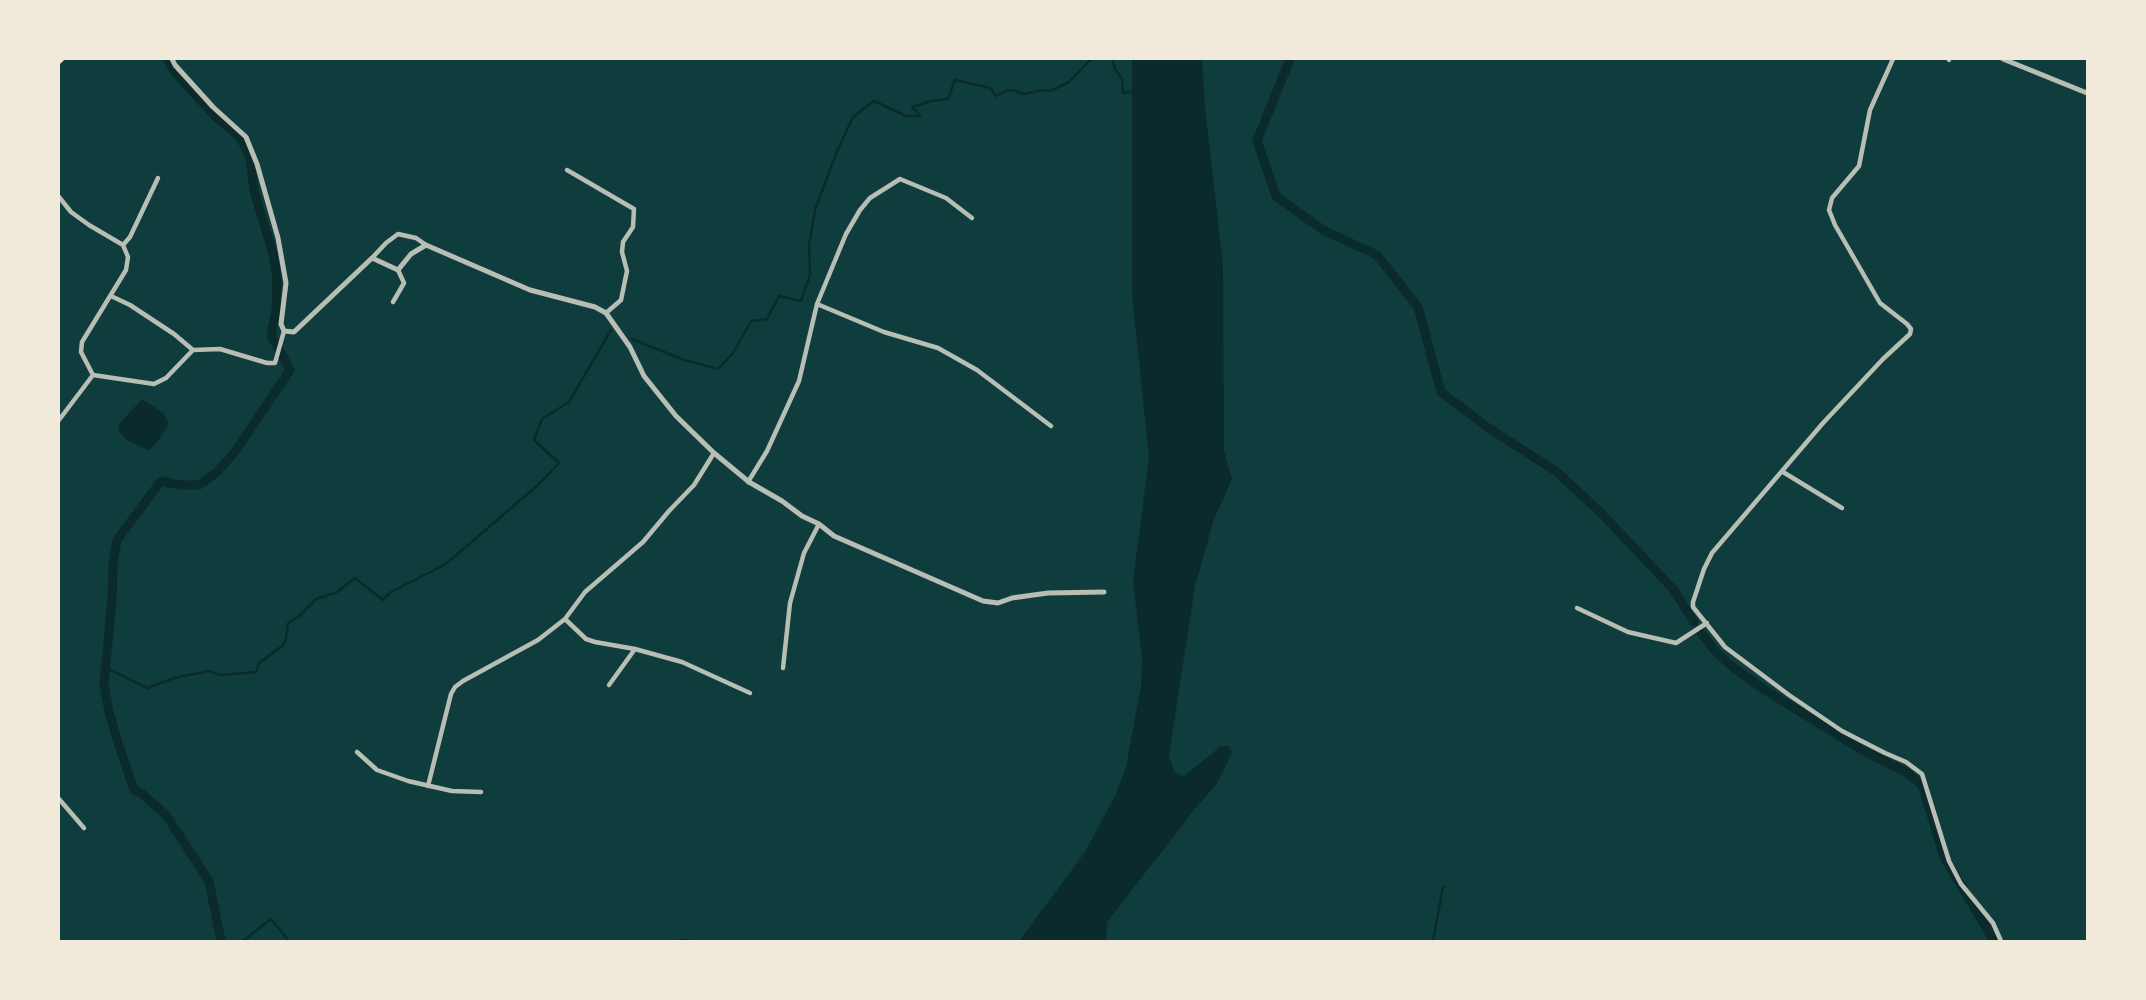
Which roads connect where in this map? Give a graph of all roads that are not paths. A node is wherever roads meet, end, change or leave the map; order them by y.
1 (172, 59) edge
2 (1893, 59) edge
3 (2003, 59) edge
4 (2087, 93) edge
5 (567, 170) dead end
6 (158, 178) dead end
7 (59, 197) edge
8 (972, 218) dead end
9 (123, 245) junction
10 (426, 245) junction
11 (372, 258) junction
12 (398, 270) junction
13 (111, 296) junction
14 (393, 302) dead end
15 (817, 304) junction
16 (606, 313) junction
17 (284, 331) junction
18 (193, 350) junction
19 (93, 375) junction
20 (59, 420) edge
21 (1051, 426) dead end
22 (714, 454) junction
23 (1783, 472) junction
24 (748, 482) junction
25 (1842, 508) dead end
26 (819, 524) junction
27 (1104, 592) dead end
28 (1578, 608) dead end
29 (565, 619) junction
30 (1707, 623) junction
31 (635, 649) junction
32 (783, 668) dead end
33 (609, 685) dead end
34 (750, 693) dead end
35 (357, 752) dead end
36 (428, 786) junction
37 (481, 792) dead end
38 (59, 799) edge
39 (84, 828) dead end
40 (2001, 941) edge

1 - 17 street
2 - 23 street
3 - 4 street
5 - 16 street
6 - 9 street
7 - 9 street
8 - 15 street
9 - 13 street
10 - 11 street
10 - 12 street
10 - 16 street
11 - 12 street
11 - 17 street
12 - 14 street
13 - 18 street
13 - 19 street
15 - 21 street
15 - 24 street
16 - 22 street
17 - 18 street
18 - 19 street
19 - 20 street
22 - 24 street
22 - 29 street
23 - 25 street
23 - 30 street
24 - 26 street
26 - 27 street
26 - 32 street
28 - 30 street
29 - 31 street
29 - 36 street
30 - 40 street
31 - 33 street
31 - 34 street
35 - 36 street
36 - 37 street
38 - 39 street

